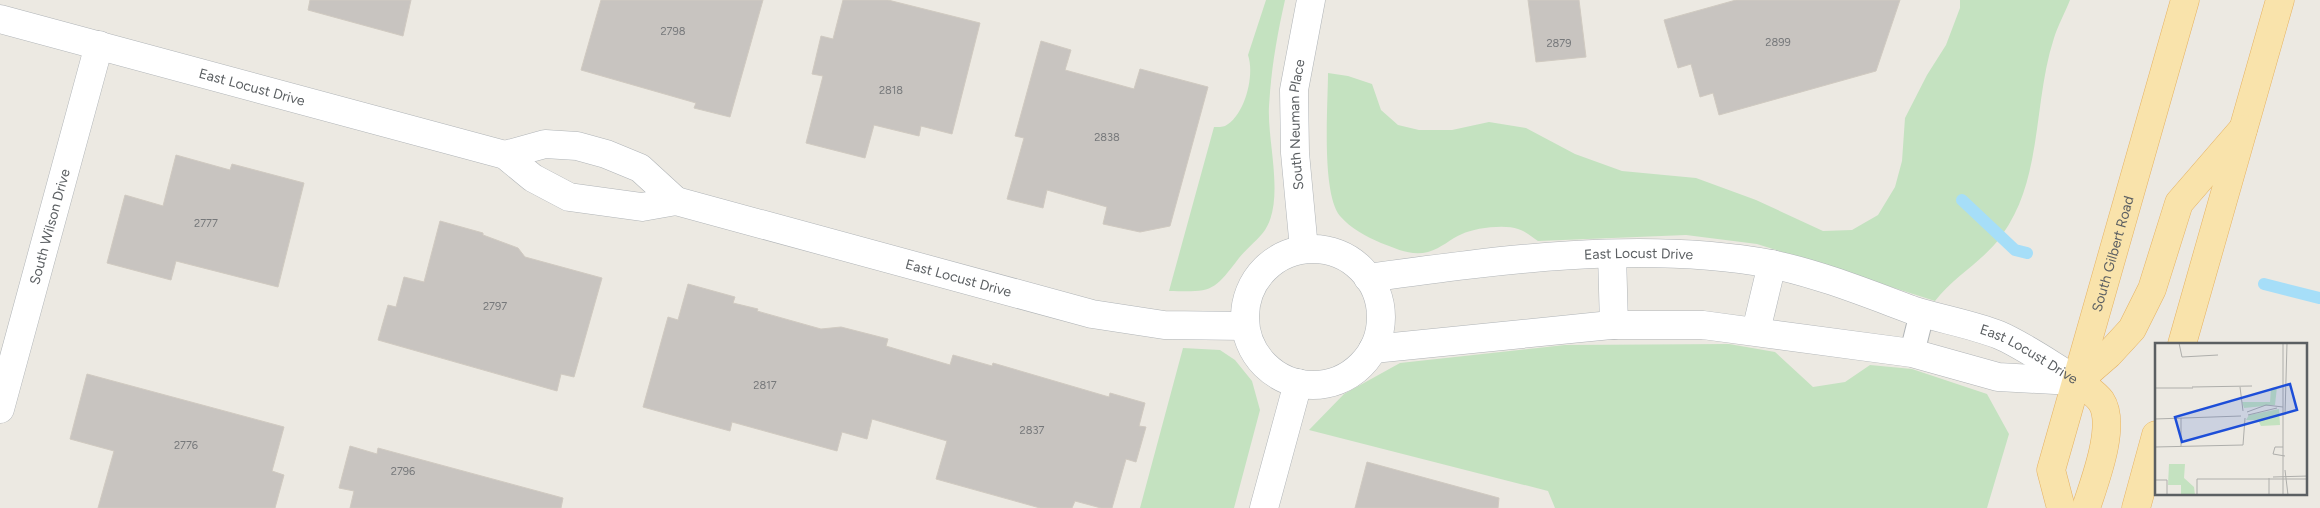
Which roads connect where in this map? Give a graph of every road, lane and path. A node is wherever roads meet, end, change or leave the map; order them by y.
1 (1311, 0) edge
2 (2185, 0) edge
3 (2280, 0) edge
4 (0, 19) edge
5 (99, 45) junction
6 (2243, 129) junction
7 (505, 155) junction
8 (676, 201) junction
9 (1304, 249) junction
10 (1612, 254) junction
11 (1772, 264) junction
12 (1368, 278) junction
13 (1922, 313) junction
14 (1614, 325) junction
15 (1246, 326) junction
16 (1756, 331) junction
17 (2182, 343) edge
18 (1373, 349) junction
19 (1912, 353) junction
20 (2078, 381) junction
21 (1298, 383) junction
22 (0, 408) edge
23 (2155, 439) edge
24 (1264, 508) edge
25 (2060, 508) edge
26 (2086, 508) edge
27 (2136, 508) edge

1 - 9 street, South Neuman Place
2 - 20 main road, South Gilbert Road
3 - 6 main road
4 - 5 street, East Locust Drive
5 - 7 street, East Locust Drive
5 - 22 street, South Wilson Drive
6 - 17 main road
6 - 20 main road
7 - 8 street, East Locust Drive
7 - 8 street, East Locust Drive
8 - 15 street, East Locust Drive
9 - 12 street
9 - 15 street
10 - 11 street, East Locust Drive
10 - 12 street, East Locust Drive
10 - 14 street
11 - 13 street, East Locust Drive
11 - 16 street
12 - 18 street
13 - 19 lane
13 - 20 street, East Locust Drive
14 - 16 street, East Locust Drive
14 - 18 street, East Locust Drive
15 - 21 street
16 - 19 street, East Locust Drive
18 - 21 street
19 - 20 street, East Locust Drive
20 - 25 main road, South Gilbert Road
20 - 26 main road
21 - 24 street
23 - 27 main road

